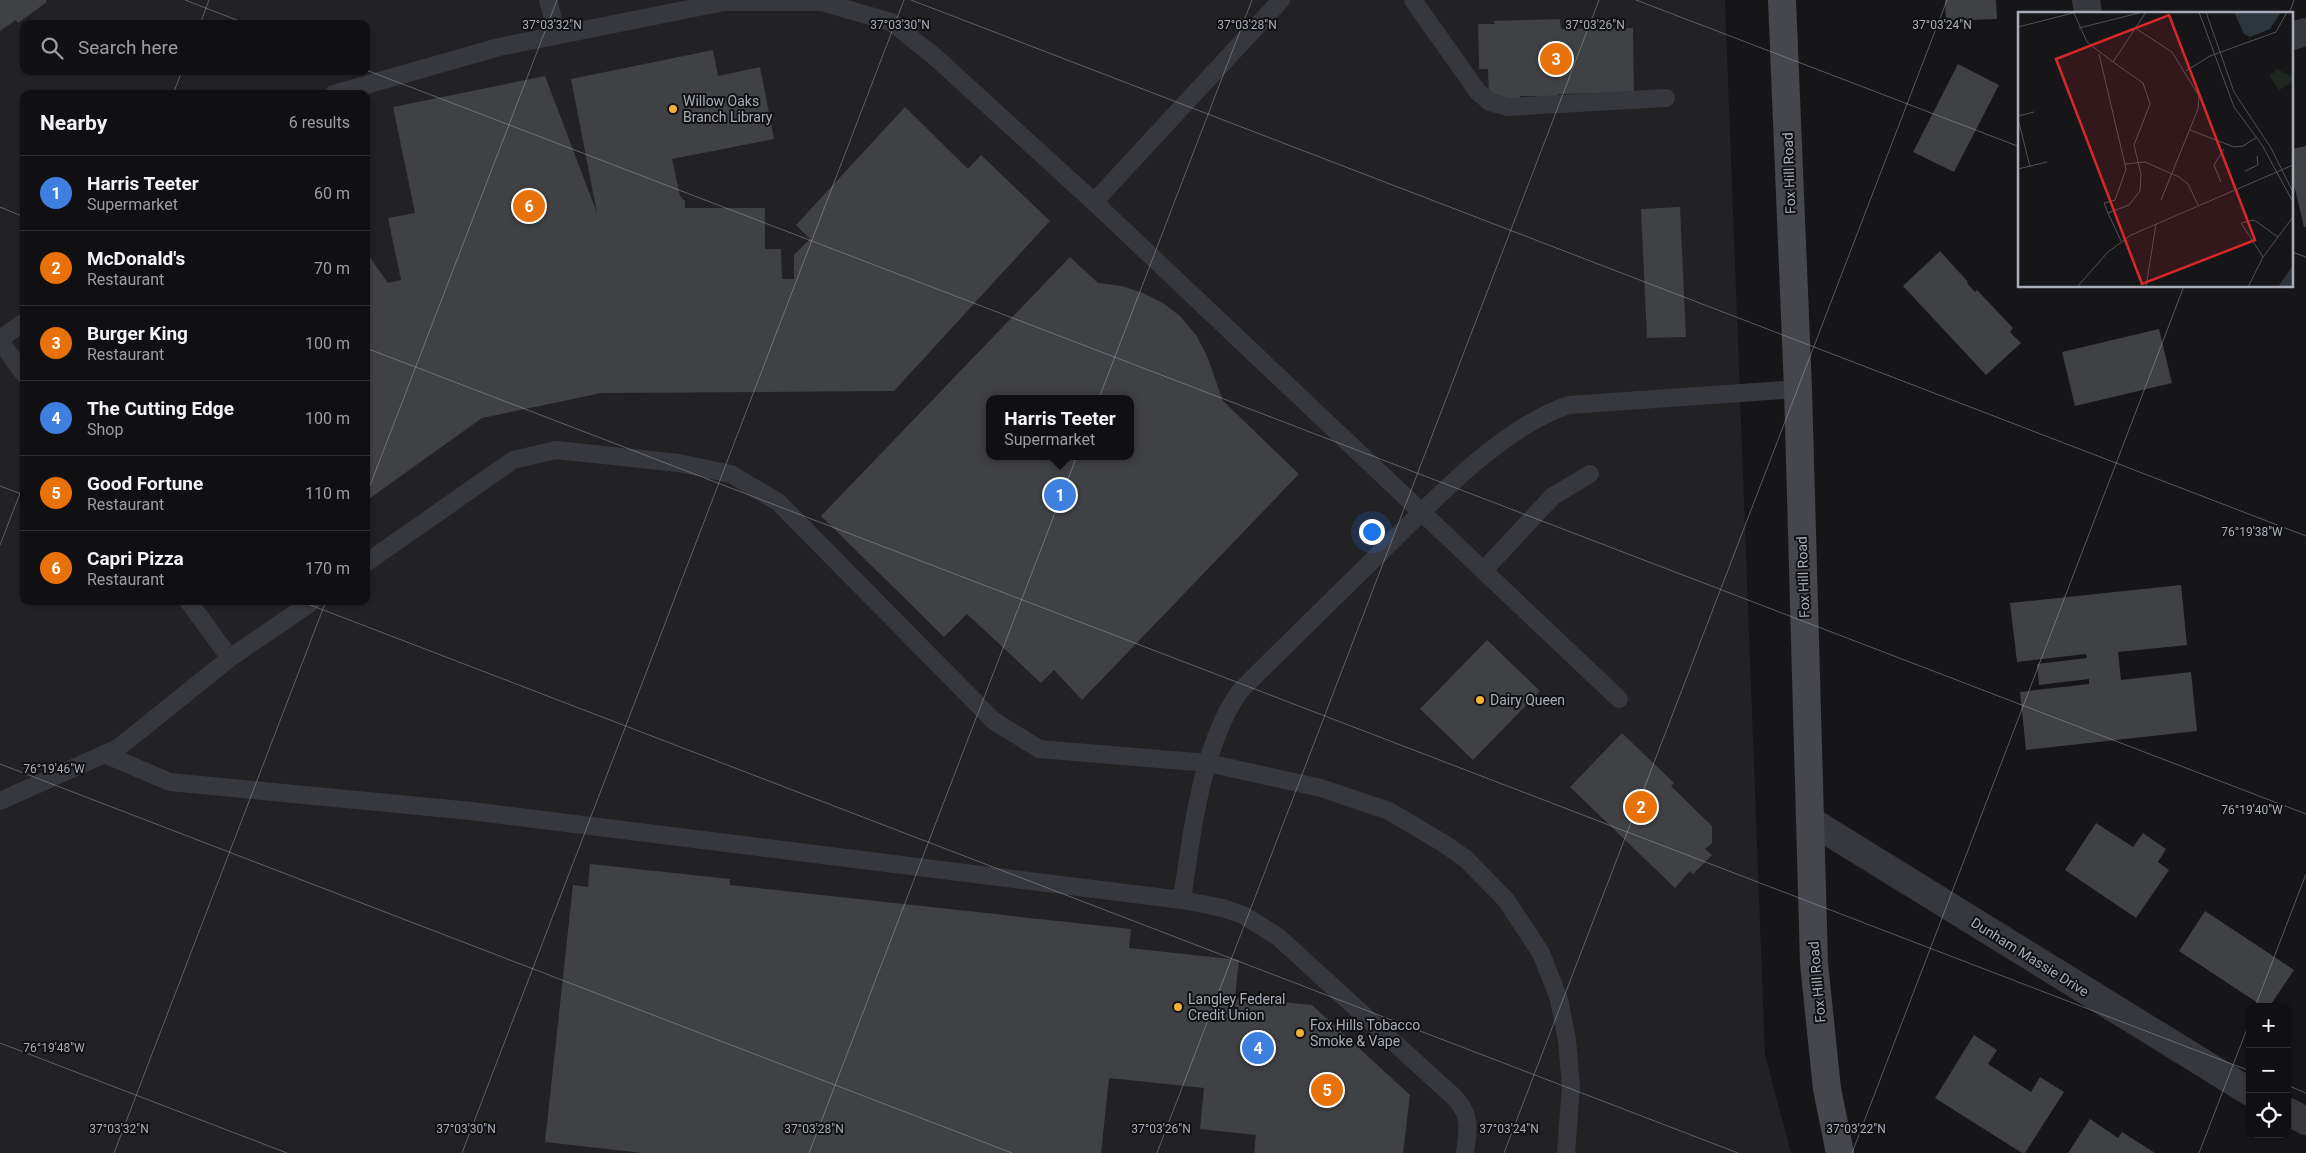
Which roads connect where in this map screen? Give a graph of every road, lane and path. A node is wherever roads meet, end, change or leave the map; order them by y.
1 (548, 0) edge
2 (1281, 0) edge
3 (1413, 0) edge
4 (1782, 0) edge
5 (557, 35) junction
6 (348, 90) edge
7 (1666, 98) dead end
8 (1094, 202) junction
9 (20, 325) edge
10 (0, 340) edge
11 (20, 368) edge
12 (1798, 390) junction
13 (1590, 474) dead end
14 (1422, 512) junction
15 (370, 560) edge
16 (1484, 570) junction
17 (191, 605) edge
18 (307, 605) edge
19 (230, 658) junction
20 (1619, 699) dead end
21 (104, 754) junction
22 (1208, 763) junction
23 (0, 801) edge
24 (1811, 821) junction
25 (1182, 900) junction
26 (2246, 1090) edge
27 (2291, 1113) edge
28 (2306, 1121) edge
29 (1465, 1153) edge
30 (1566, 1153) edge
31 (1840, 1153) edge

1 - 5 lane
2 - 8 lane
3 - 7 lane
4 - 12 main road, Fox Hill Road
5 - 6 lane
5 - 8 lane
8 - 14 lane
9 - 10 lane
10 - 11 lane
12 - 14 lane
12 - 24 main road, Fox Hill Road
13 - 16 lane
14 - 16 lane
14 - 22 lane
15 - 22 lane
16 - 20 lane
17 - 19 lane
18 - 19 lane
19 - 21 lane
21 - 23 lane
21 - 25 lane
22 - 25 lane
22 - 30 lane
24 - 26 street, Dunham Massie Drive
24 - 31 main road, Fox Hill Road
25 - 29 lane
27 - 28 street

